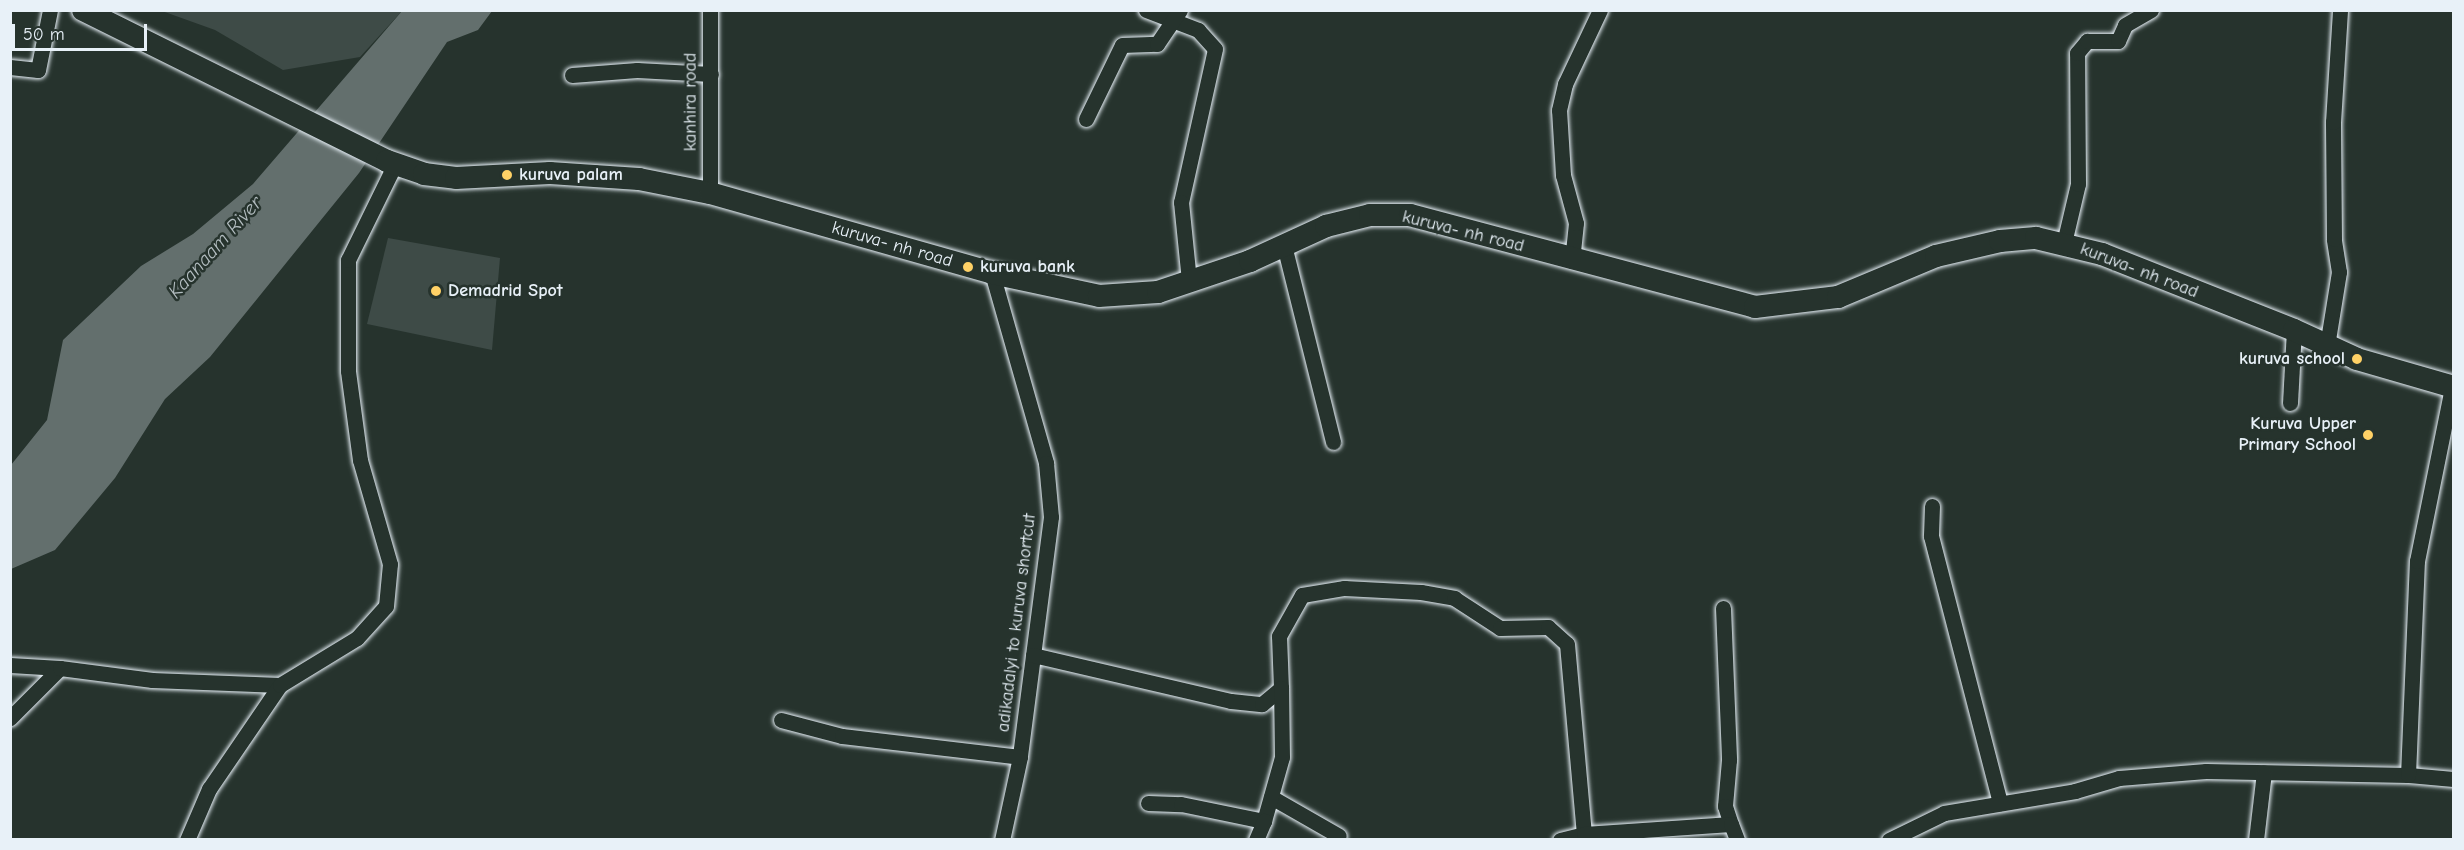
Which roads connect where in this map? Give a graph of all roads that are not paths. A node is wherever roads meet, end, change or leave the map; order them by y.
1 (50, 10) edge
2 (83, 10) edge
3 (710, 10) edge
4 (1146, 10) edge
5 (1600, 10) edge
6 (2151, 10) edge
7 (2340, 10) edge
8 (1177, 16) edge
9 (10, 67) edge
10 (711, 74) junction
11 (572, 75) dead end
12 (1086, 119) dead end
13 (391, 162) junction
14 (710, 193) junction
15 (2064, 243) junction
16 (1284, 245) junction
17 (1572, 261) junction
18 (992, 273) junction
19 (1189, 281) junction
20 (2294, 330) junction
21 (2326, 346) junction
22 (2453, 387) edge
23 (2290, 403) dead end
24 (1334, 442) dead end
25 (1932, 506) dead end
26 (1723, 608) dead end
27 (1033, 655) junction
28 (10, 665) edge
29 (60, 668) junction
30 (280, 685) junction
31 (1281, 688) junction
32 (10, 718) edge
33 (781, 720) dead end
34 (1020, 757) junction
35 (2264, 772) junction
36 (2408, 775) junction
37 (2454, 779) edge
38 (1271, 797) junction
39 (1148, 803) dead end
40 (2000, 803) junction
41 (1264, 821) junction
42 (1731, 824) junction
43 (1584, 834) junction
44 (1339, 836) dead end
45 (187, 840) edge
46 (1002, 840) edge
47 (1256, 840) edge
48 (1560, 840) edge
49 (1737, 840) edge
50 (1889, 840) edge
51 (2256, 840) edge

1 - 9 street
2 - 13 main road, kuruva- nh road
3 - 10 street, kanhira road
4 - 8 street
5 - 17 street
6 - 15 street
7 - 21 street
8 - 12 street
8 - 19 street
10 - 11 street
10 - 14 street, kanhira road
13 - 14 main road, kuruva- nh road
13 - 30 street
14 - 18 main road, kuruva- nh road
15 - 17 main road, kuruva- nh road
15 - 20 main road, kuruva- nh road
16 - 17 main road, kuruva- nh road
16 - 19 main road, kuruva- nh road
16 - 24 street
18 - 19 main road, kuruva- nh road
18 - 27 street, adikadalyi to kuruva shortcut
20 - 21 main road, kuruva- nh road
20 - 23 street
21 - 22 main road, kuruva- nh road
22 - 36 street
25 - 40 street
26 - 42 street
27 - 31 street
27 - 34 street, adikadalyi to kuruva shortcut
28 - 29 street
29 - 30 street
29 - 32 street
30 - 45 street
31 - 38 street
31 - 43 street
33 - 34 street
34 - 46 street, adikadalyi to kuruva shortcut
35 - 36 street
35 - 40 street
35 - 51 street
36 - 37 street
38 - 41 street
38 - 44 street
39 - 41 street
40 - 50 street
41 - 47 street
42 - 43 street
42 - 49 street
43 - 48 street

